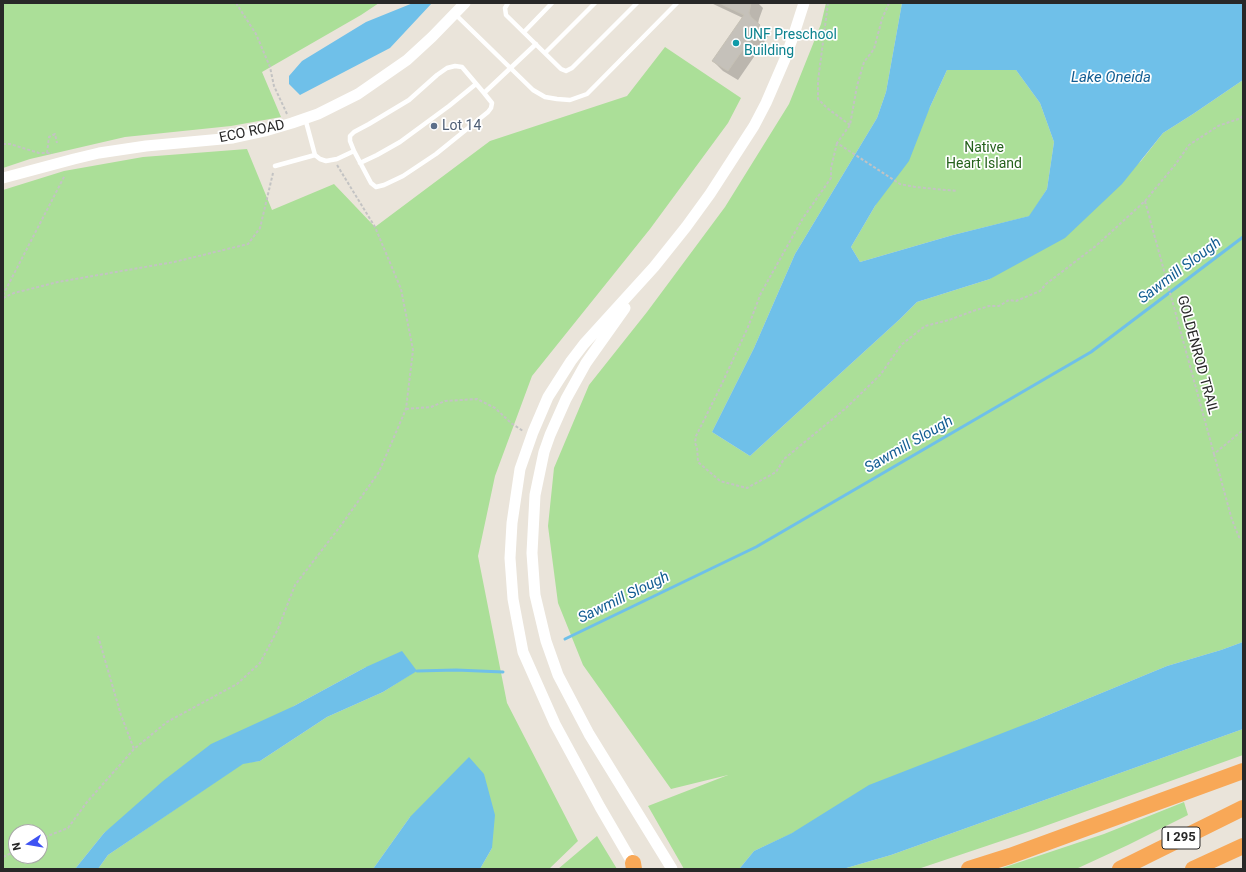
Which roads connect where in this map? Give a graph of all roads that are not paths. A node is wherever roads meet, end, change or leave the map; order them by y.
1 (465, 3) edge
2 (508, 3) edge
3 (552, 3) edge
4 (595, 3) edge
5 (638, 3) edge
6 (677, 3) edge
7 (804, 3) edge
8 (455, 14) junction
9 (524, 32) junction
10 (536, 44) junction
11 (545, 53) junction
12 (511, 67) junction
13 (476, 84) junction
14 (484, 93) junction
15 (305, 118) junction
16 (354, 151) junction
17 (315, 155) junction
18 (360, 162) junction
19 (275, 166) road end
20 (3, 178) edge
21 (654, 267) junction
22 (1243, 770) edge
23 (1243, 808) edge
24 (1243, 846) edge
25 (1243, 855) edge
26 (634, 867) edge
27 (672, 869) edge
28 (969, 869) edge
29 (1120, 869) edge
30 (1193, 869) edge
31 (1213, 869) edge

1 - 8 street, ECO ROAD
2 - 9 lane
3 - 9 lane
4 - 11 lane
5 - 11 lane
6 - 12 lane
7 - 21 street
8 - 12 lane
8 - 15 street, ECO ROAD
9 - 10 lane
10 - 11 lane
10 - 12 lane
12 - 14 lane
13 - 14 lane
13 - 16 lane
13 - 18 lane
14 - 18 lane
15 - 17 lane
15 - 20 street, ECO ROAD
16 - 17 lane
16 - 18 lane
17 - 19 lane
21 - 26 street
21 - 27 street
22 - 28 highway
23 - 29 highway, I 295
24 - 30 highway, I 295
25 - 31 highway

